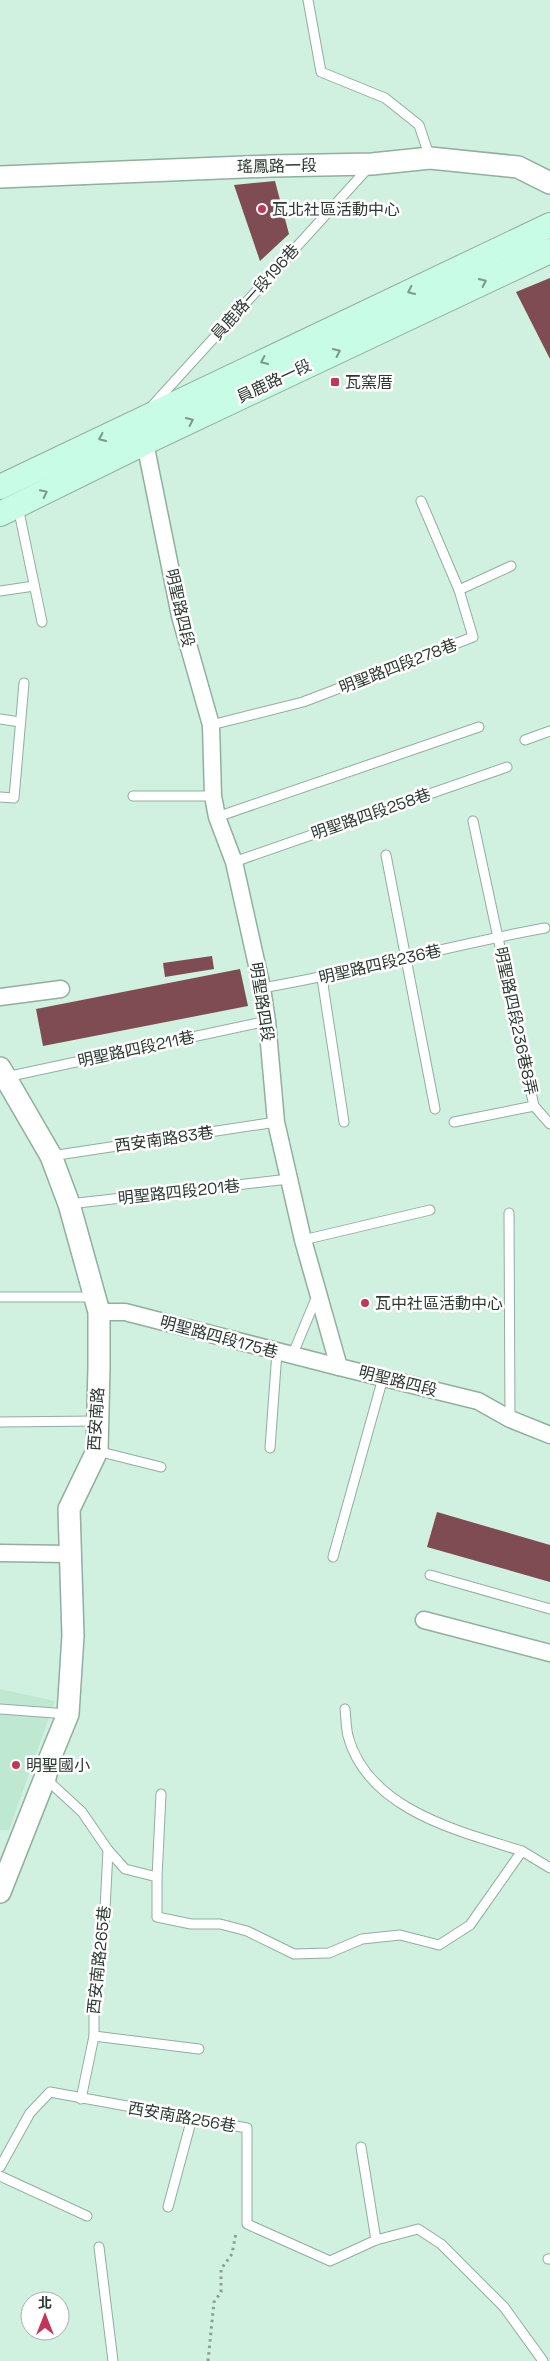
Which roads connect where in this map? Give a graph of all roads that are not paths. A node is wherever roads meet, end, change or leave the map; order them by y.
1 (308, 0) edge
2 (430, 158) junction
3 (372, 164) junction
4 (0, 177) edge
5 (549, 180) edge
6 (550, 225) edge
7 (550, 251) edge
8 (143, 431) junction
9 (0, 487) edge
10 (421, 501) dead end
11 (9, 510) edge
12 (512, 566) dead end
13 (34, 586) junction
14 (459, 590) junction
15 (0, 591) edge
16 (42, 622) dead end
17 (24, 683) dead end
18 (0, 719) edge
19 (20, 722) junction
20 (211, 725) junction
21 (479, 727) dead end
22 (550, 731) edge
23 (525, 740) dead end
24 (507, 766) dead end
25 (0, 796) edge
26 (133, 796) dead end
27 (213, 796) junction
28 (218, 817) junction
29 (473, 821) dead end
30 (386, 855) dead end
31 (234, 862) junction
32 (545, 928) dead end
33 (499, 936) junction
34 (406, 958) junction
35 (322, 978) junction
36 (262, 988) junction
37 (61, 989) dead end
38 (0, 997) edge
39 (267, 1021) junction
40 (3, 1073) edge
41 (534, 1106) junction
42 (435, 1109) dead end
43 (276, 1122) junction
44 (344, 1122) dead end
45 (454, 1122) dead end
46 (550, 1124) edge
47 (51, 1156) junction
48 (290, 1179) junction
49 (69, 1204) junction
50 (430, 1210) dead end
51 (509, 1213) dead end
52 (303, 1240) junction
53 (318, 1294) junction
54 (0, 1297) edge
55 (97, 1304) junction
56 (284, 1354) junction
57 (339, 1367) junction
58 (383, 1378) junction
59 (510, 1419) junction
60 (97, 1421) junction
61 (0, 1422) edge
62 (550, 1435) edge
63 (270, 1448) dead end
64 (97, 1451) junction
65 (161, 1467) dead end
66 (0, 1553) edge
67 (70, 1554) junction
68 (332, 1557) dead end
69 (430, 1575) dead end
70 (550, 1609) edge
71 (424, 1620) dead end
72 (550, 1653) edge
73 (0, 1709) edge
74 (345, 1709) dead end
75 (68, 1714) junction
76 (45, 1778) junction
77 (161, 1794) dead end
78 (108, 1850) junction
79 (522, 1851) junction
80 (550, 1868) edge
81 (157, 1877) junction
82 (0, 1892) edge
83 (94, 2036) junction
84 (199, 2049) dead end
85 (81, 2099) junction
86 (192, 2118) junction
87 (361, 2147) dead end
88 (0, 2167) edge
89 (0, 2176) edge
90 (168, 2207) dead end
91 (87, 2216) dead end
92 (376, 2240) junction
93 (99, 2247) dead end
94 (112, 2361) edge
95 (543, 2361) edge

1 - 2 lane
2 - 3 street, 瑤鳳路一段
2 - 5 street, 瑤鳳路一段
3 - 4 street, 瑤鳳路一段
3 - 8 lane, 員鹿路一段196巷
6 -> 8 main road, 員鹿路一段
8 -> 7 main road, 員鹿路一段
8 -> 9 main road, 員鹿路一段
11 -> 8 main road, 員鹿路一段
8 - 20 street, 明聖路四段
10 - 14 lane, 明聖路四段278巷
11 - 13 lane
12 - 14 lane
13 - 15 lane
13 - 16 lane
14 - 20 lane, 明聖路四段278巷
17 - 19 lane
18 - 19 lane
19 - 25 lane
20 - 27 street, 明聖路四段
21 - 28 lane
22 - 23 lane
24 - 31 lane, 明聖路四段258巷
26 - 27 lane
27 - 28 street, 明聖路四段
28 - 31 street, 明聖路四段
29 - 33 lane, 明聖路四段236巷8弄
30 - 34 lane
31 - 36 street, 明聖路四段
32 - 33 lane, 明聖路四段236巷
33 - 34 lane, 明聖路四段236巷
33 - 41 lane, 明聖路四段236巷8弄
34 - 35 lane, 明聖路四段236巷
34 - 42 lane
35 - 36 lane, 明聖路四段236巷
35 - 44 lane
36 - 39 street, 明聖路四段
37 - 38 street
39 - 40 lane, 明聖路四段211巷
39 - 43 street, 明聖路四段
40 - 47 street, 西安南路
41 - 45 lane
41 - 46 lane
43 - 47 lane, 西安南路83巷
43 - 48 street, 明聖路四段
47 - 49 street, 西安南路
48 - 49 lane, 明聖路四段201巷
48 - 52 street, 明聖路四段
49 - 55 street, 西安南路
50 - 52 lane
51 - 59 lane
52 - 53 street, 明聖路四段
53 - 56 lane
53 - 57 street, 明聖路四段
54 - 55 lane
55 - 56 street, 明聖路四段175巷
55 - 60 street, 西安南路
56 - 57 street, 明聖路四段175巷
56 - 63 lane
57 - 58 street, 明聖路四段
58 - 59 street, 明聖路四段
58 - 68 lane
59 - 62 street, 明聖路四段
60 - 61 lane
60 - 64 street, 西安南路
64 - 65 lane
64 - 67 street, 西安南路
66 - 67 street
67 - 75 street, 西安南路
69 - 70 lane
71 - 72 street
73 - 75 lane
74 - 79 lane
75 - 76 street, 西安南路
76 - 78 lane
76 - 82 street, 西安南路
77 - 81 lane
78 - 81 lane
78 - 83 lane, 西安南路265巷
79 - 80 lane
79 - 81 lane
83 - 84 lane
83 - 85 lane, 西安南路265巷
85 - 86 lane, 西安南路256巷
85 - 88 lane, 西安南路256巷
86 - 90 lane
86 - 92 lane, 西安南路256巷
87 - 92 lane
89 - 91 lane
92 - 95 lane
93 - 94 lane

